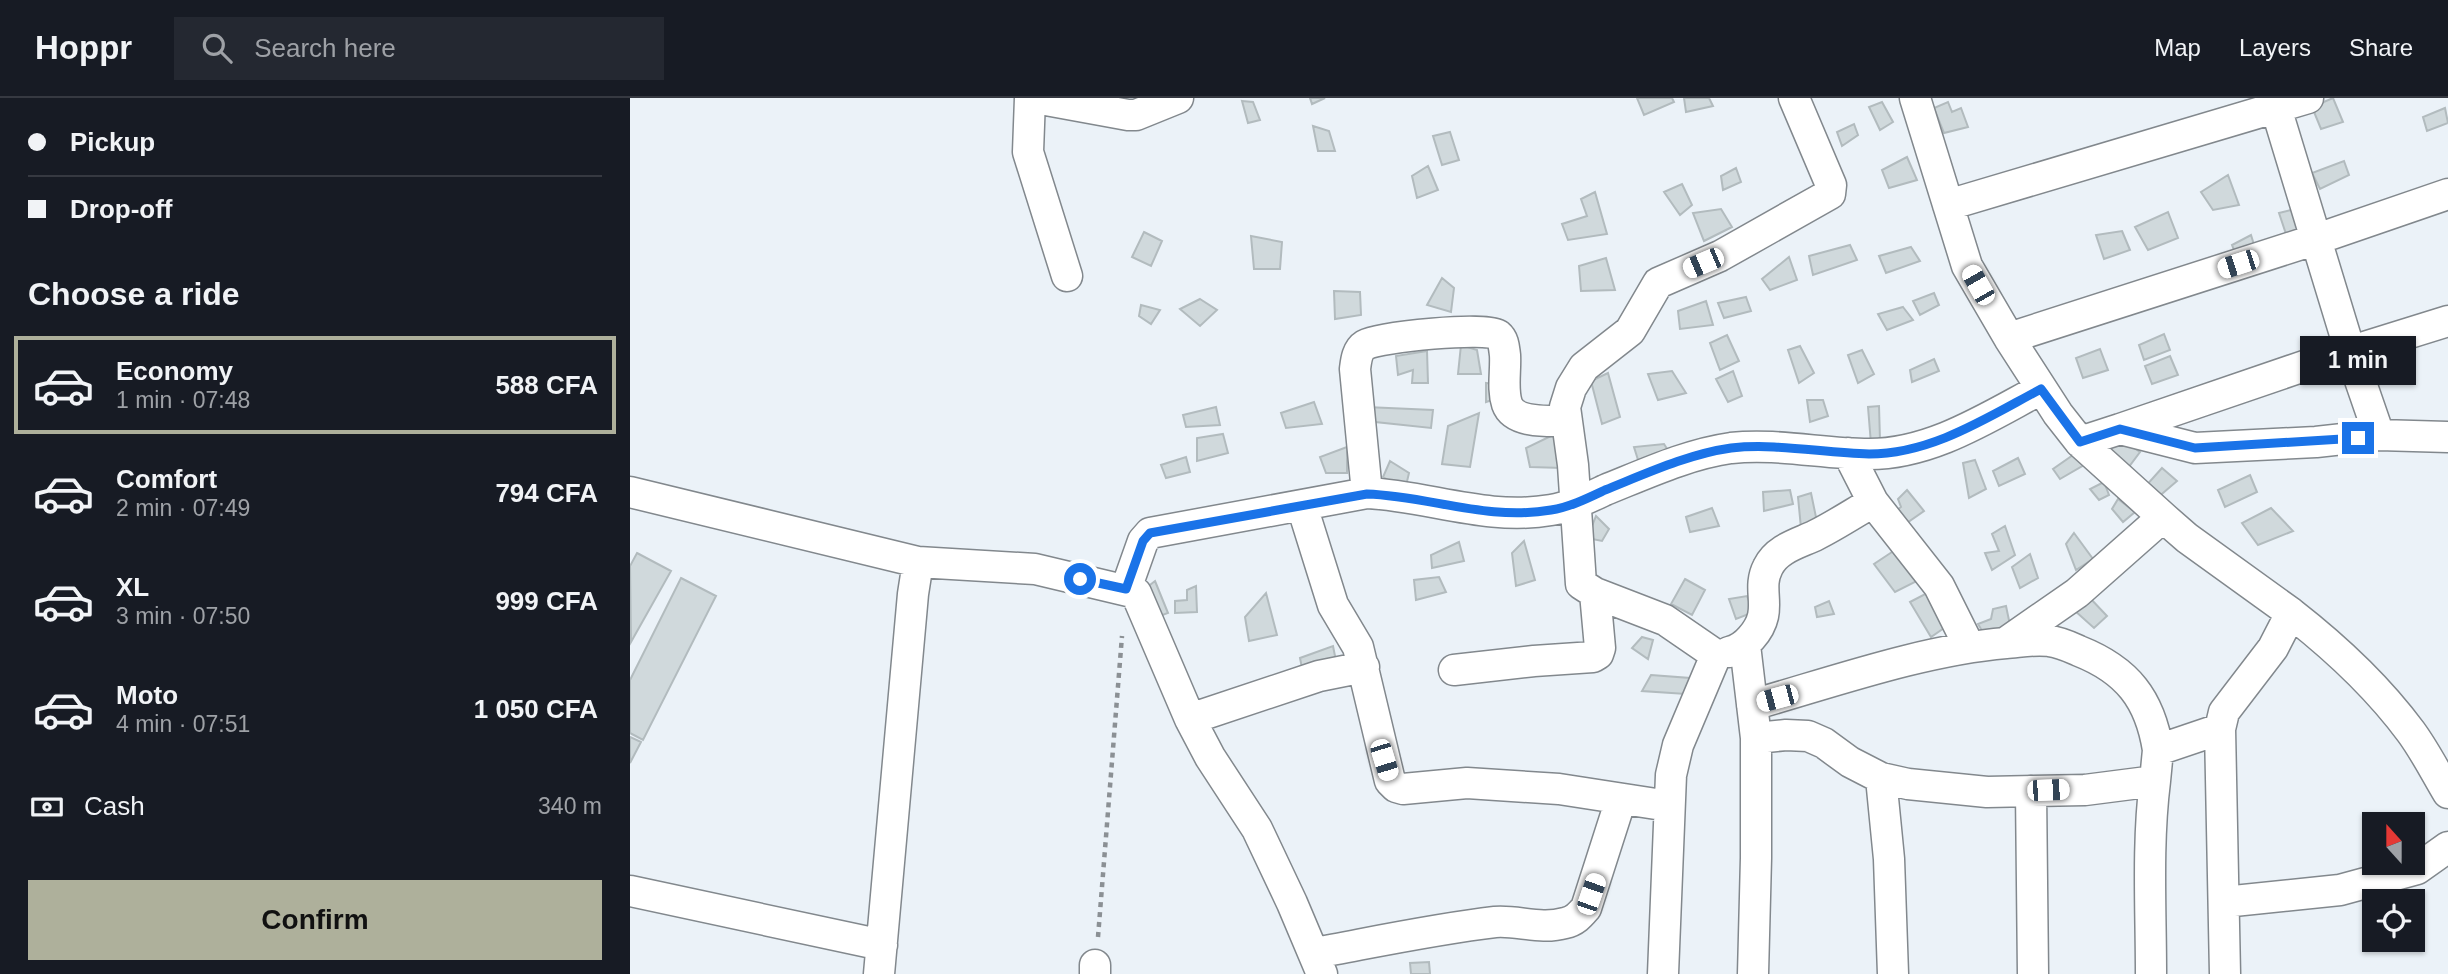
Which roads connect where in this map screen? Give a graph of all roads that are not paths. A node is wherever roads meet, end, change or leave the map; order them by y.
1 (1032, 98) edge
2 (1178, 98) edge
3 (1794, 98) edge
4 (1915, 98) edge
5 (2308, 98) edge
6 (2274, 103) edge
7 (2448, 194) edge
8 (1948, 205) junction
9 (2317, 239) junction
10 (1067, 276) dead end
11 (2448, 321) edge
12 (2009, 338) junction
13 (2350, 351) junction
14 (2041, 389) junction
15 (1567, 421) junction
16 (2120, 429) junction
17 (2379, 435) junction
18 (2448, 437) edge
19 (2080, 442) junction
20 (1848, 453) junction
21 (630, 492) edge
22 (1367, 494) junction
23 (1873, 502) junction
24 (1575, 503) junction
25 (1302, 506) junction
26 (2163, 517) junction
27 (918, 562) junction
28 (1126, 589) junction
29 (1595, 593) junction
30 (2291, 613) junction
31 (2004, 643) junction
32 (1745, 645) junction
33 (1969, 646) junction
34 (1716, 655) junction
35 (1364, 667) junction
36 (1454, 670) dead end
37 (1752, 705) junction
38 (1190, 719) junction
39 (2220, 729) junction
40 (1756, 738) junction
41 (2158, 750) junction
42 (1881, 778) junction
43 (2155, 781) junction
44 (2031, 791) junction
45 (2448, 793) edge
46 (1621, 799) junction
47 (1668, 806) junction
48 (2448, 847) edge
49 (630, 891) edge
50 (2224, 902) junction
51 (881, 960) edge
52 (1318, 964) edge
53 (1663, 974) edge
54 (1753, 974) edge
55 (1893, 974) edge
56 (2033, 974) edge
57 (2151, 974) edge
58 (2225, 974) edge

1 - 2 street
1 - 10 street
3 - 15 street
4 - 8 street
5 - 6 street
6 - 8 street
6 - 9 street
7 - 9 street
8 - 12 street
9 - 12 street
9 - 13 street
11 - 13 street
12 - 14 street
13 - 16 street
13 - 17 street
14 - 19 street
14 - 20 street
15 - 22 street
15 - 24 street
16 - 17 street
16 - 19 street
17 - 18 street
19 - 26 street
20 - 23 street
20 - 24 street
21 - 27 street
22 - 24 street
22 - 25 street
23 - 32 street
23 - 33 street
24 - 29 street
25 - 28 street
25 - 35 street
26 - 30 street
26 - 31 street
27 - 28 street
27 - 51 street
28 - 38 street
29 - 34 street
29 - 36 street
30 - 39 street
30 - 45 street
31 - 33 street
31 - 41 street
32 - 34 street
32 - 37 street
33 - 37 street
34 - 47 street
35 - 38 street
35 - 46 street
37 - 40 street
38 - 52 street
39 - 41 street
39 - 50 street
40 - 42 street
40 - 54 street
41 - 43 street
42 - 44 street
42 - 55 street
43 - 44 street
43 - 57 street
44 - 56 street
46 - 47 street
46 - 52 street
47 - 53 street
48 - 50 street
49 - 51 street
50 - 58 street

